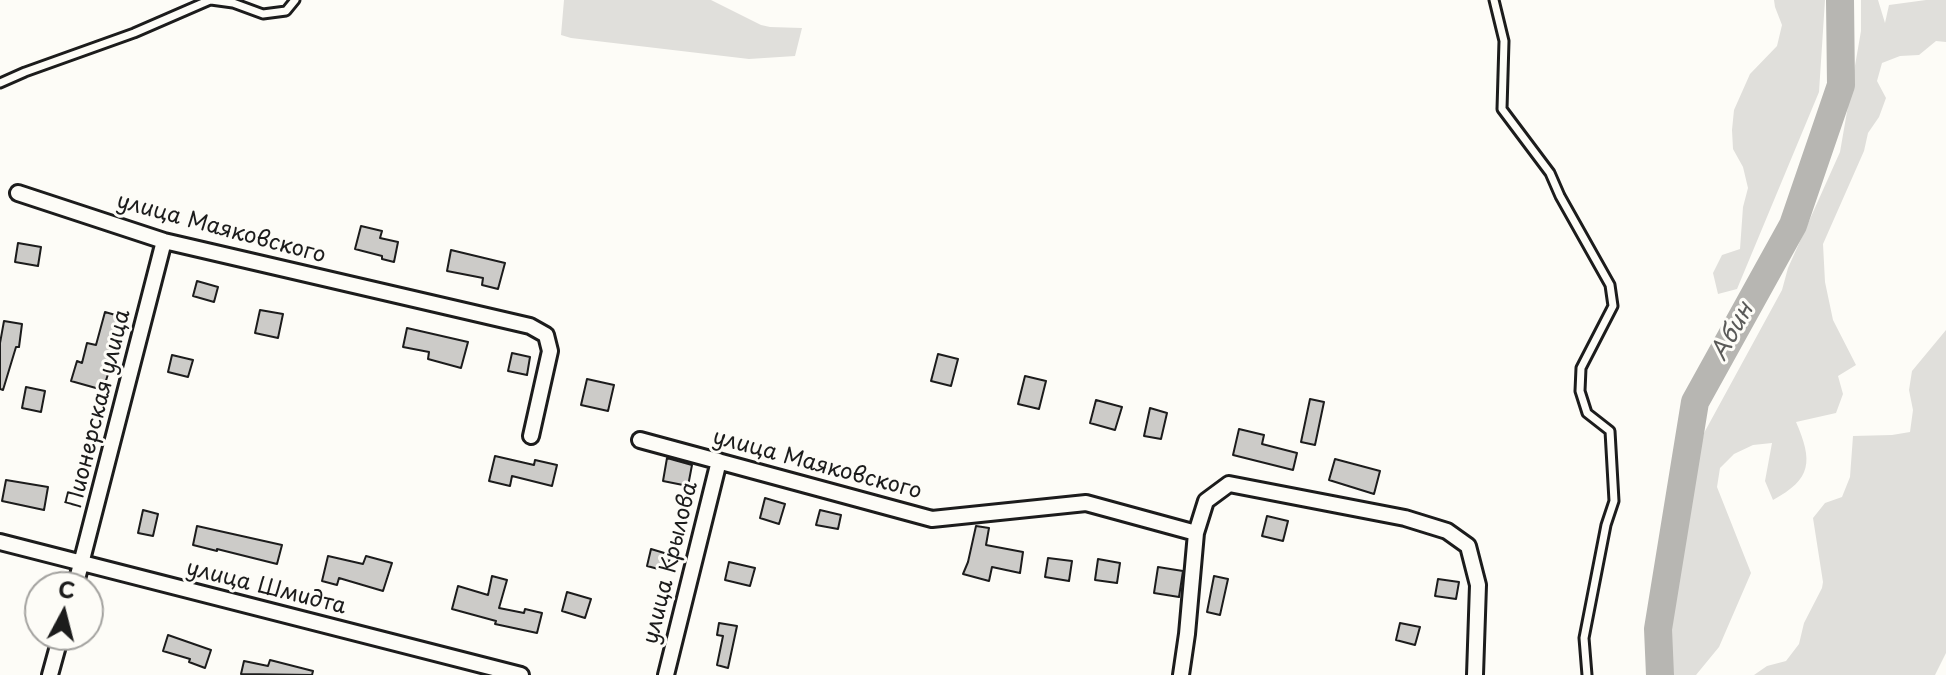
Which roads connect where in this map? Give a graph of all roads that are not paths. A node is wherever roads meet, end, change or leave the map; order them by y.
1 (211, 0) edge
2 (295, 0) edge
3 (1494, 0) edge
4 (0, 83) edge
5 (18, 193) dead end
6 (164, 241) junction
7 (531, 436) dead end
8 (640, 440) dead end
9 (719, 461) junction
10 (1196, 533) junction
11 (0, 542) edge
12 (82, 564) junction
13 (80, 571) edge
14 (57, 651) edge
15 (50, 675) edge
16 (521, 675) edge
17 (666, 675) edge
18 (1181, 675) edge
19 (1475, 675) edge
20 (1587, 675) edge

1 - 2 lane
1 - 4 lane
3 - 20 lane
5 - 6 street, улица Маяковского
6 - 7 street, улица Маяковского
6 - 12 street, Пионерская улица
8 - 9 street, улица Маяковского
9 - 10 street, улица Маяковского
9 - 17 street, улица Крылова
10 - 18 street
10 - 19 street
11 - 12 street, улица Шмидта
12 - 13 street, Пионерская улица
12 - 16 street, улица Шмидта
14 - 15 street

